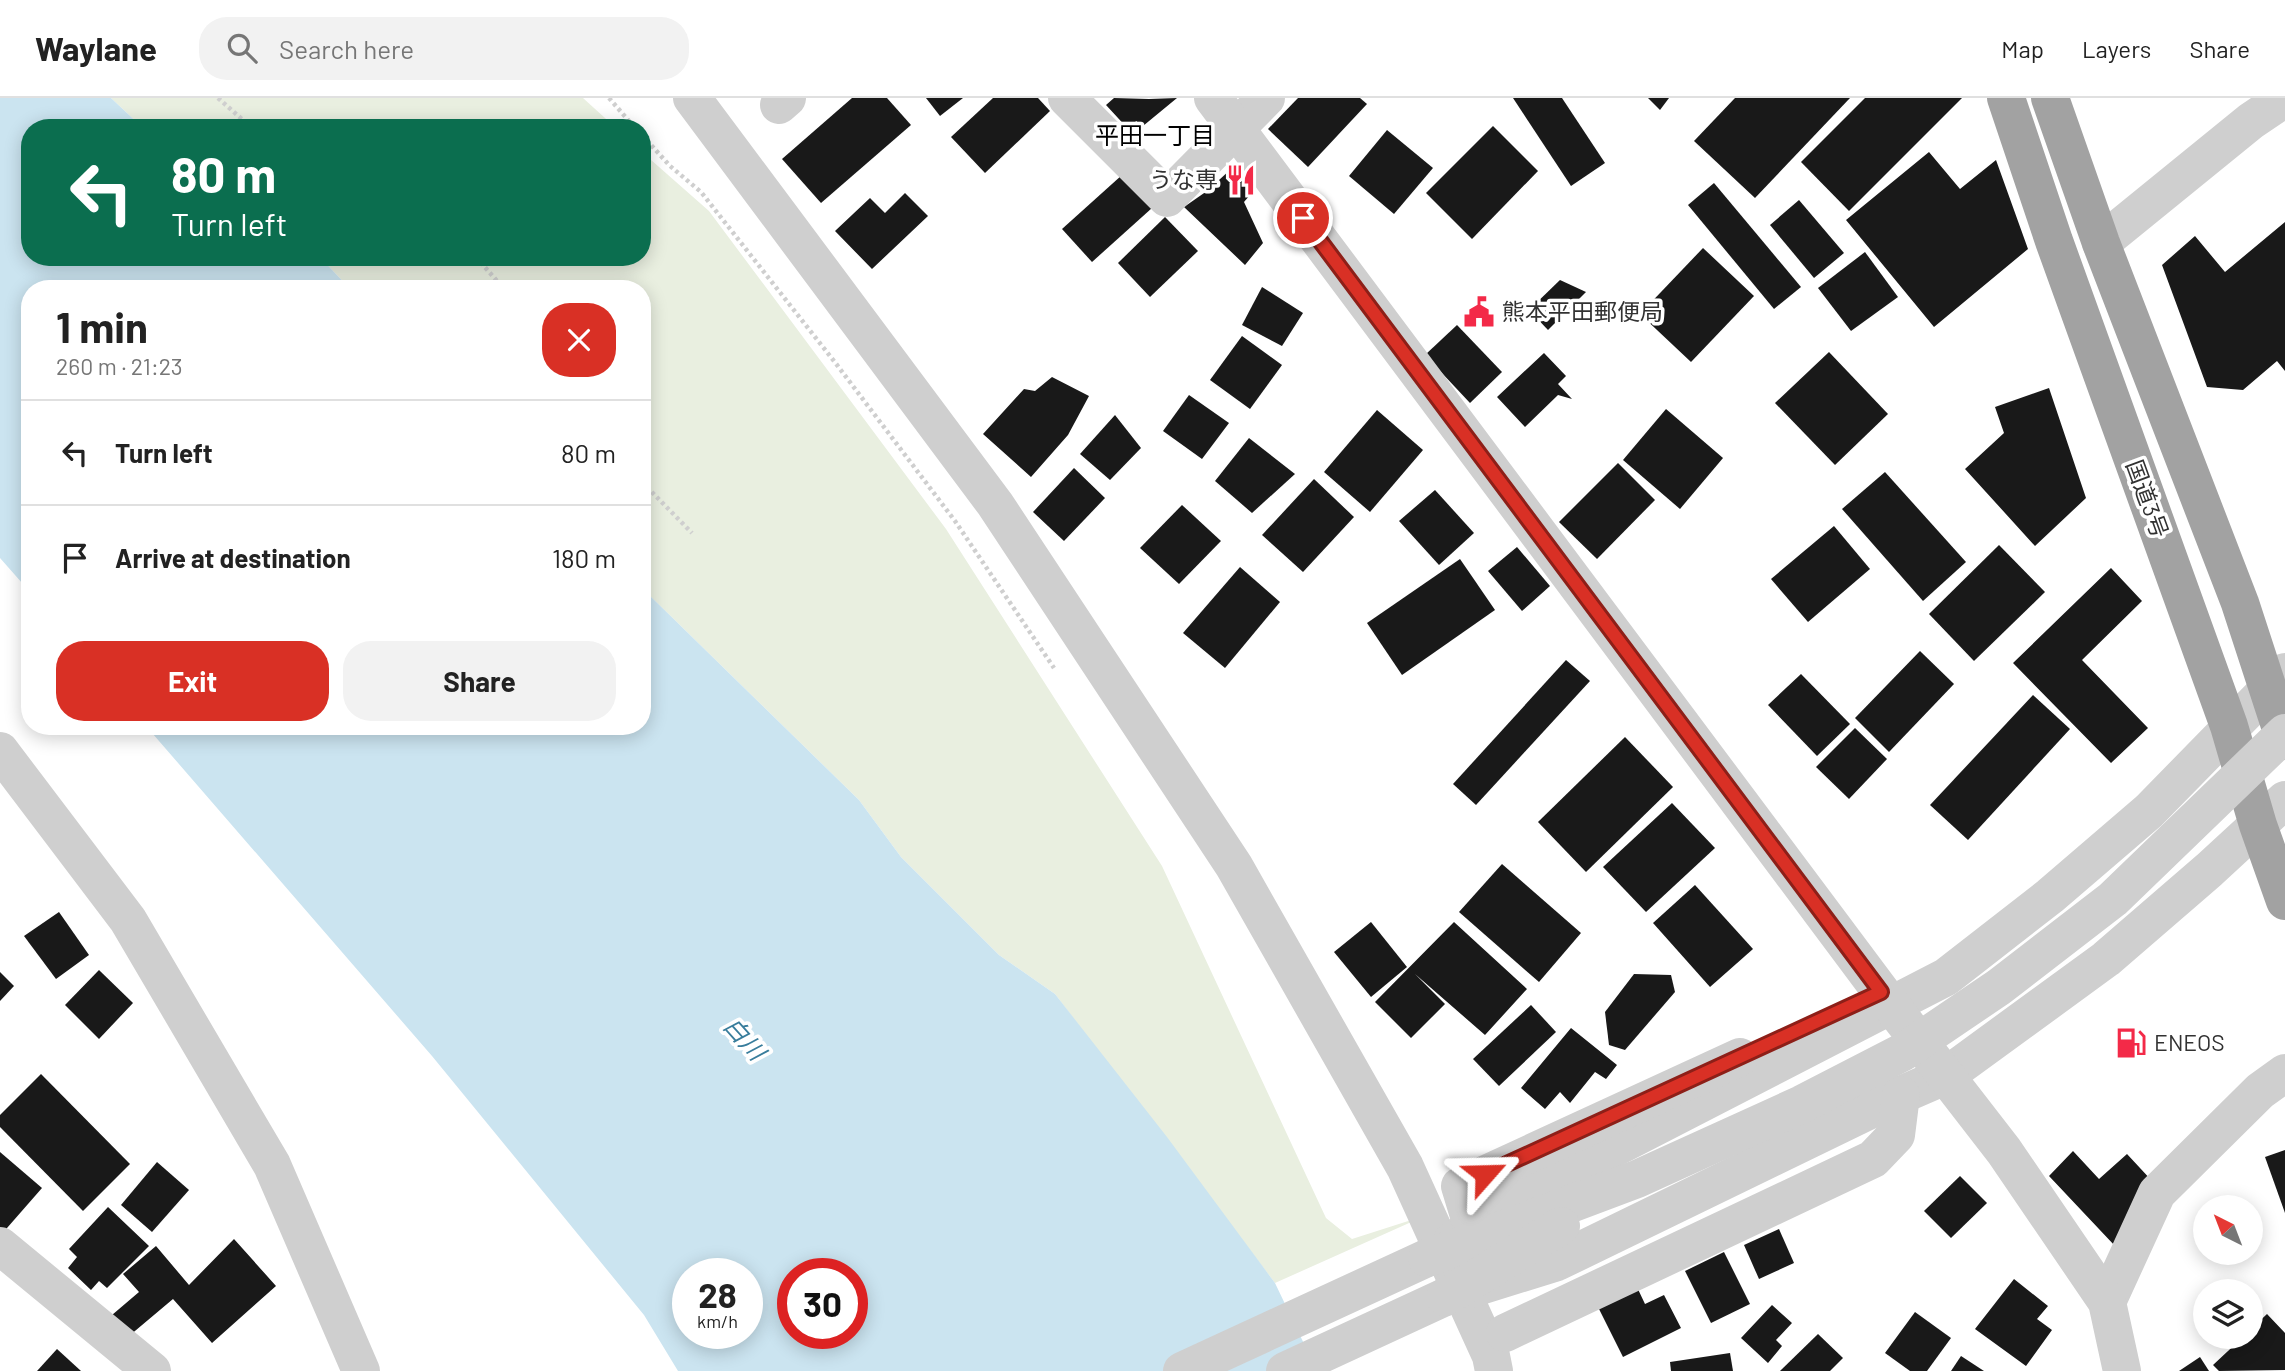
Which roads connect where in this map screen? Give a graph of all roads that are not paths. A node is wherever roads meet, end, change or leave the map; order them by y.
1 (692, 98) edge
2 (1067, 98) edge
3 (1213, 98) edge
4 (1266, 98) edge
5 (2006, 98) edge
6 (2050, 98) edge
7 (2285, 99) edge
8 (1237, 129) junction
9 (2101, 243) junction
10 (2276, 680) edge
11 (2229, 726) junction
12 (2285, 733) edge
13 (2285, 741) edge
14 (0, 751) edge
15 (2272, 813) edge
16 (2285, 901) edge
17 (1886, 999) junction
18 (2285, 1073) edge
19 (1947, 1075) junction
20 (1901, 1095) junction
21 (1637, 1179) junction
22 (1447, 1244) junction
23 (0, 1246) edge
24 (1466, 1291) junction
25 (2107, 1302) junction
26 (1505, 1333) junction
27 (152, 1371) edge
28 (361, 1371) edge
29 (1182, 1371) edge
30 (1285, 1371) edge
31 (1494, 1371) edge
32 (1516, 1371) edge
33 (2122, 1371) edge

1 - 22 street
2 - 8 street
3 - 8 street
4 - 8 street
5 - 11 highway, 国道3号
6 - 9 highway
7 - 9 street
8 - 17 street
9 - 10 highway
10 - 11 street
10 - 13 highway
11 - 15 highway, 国道3号
11 - 17 street
12 - 21 street, bridge
14 - 28 street
15 - 16 highway, 国道3号
15 - 19 street
17 - 19 street
17 - 22 street
18 - 25 street
19 - 20 street
19 - 25 street
20 - 24 street
20 - 26 street
21 - 22 street, bridge
21 - 24 street, bridge
22 - 24 street
22 - 29 street
23 - 27 street
24 - 26 street
24 - 30 street
24 - 31 street
25 - 33 street
26 - 32 street

